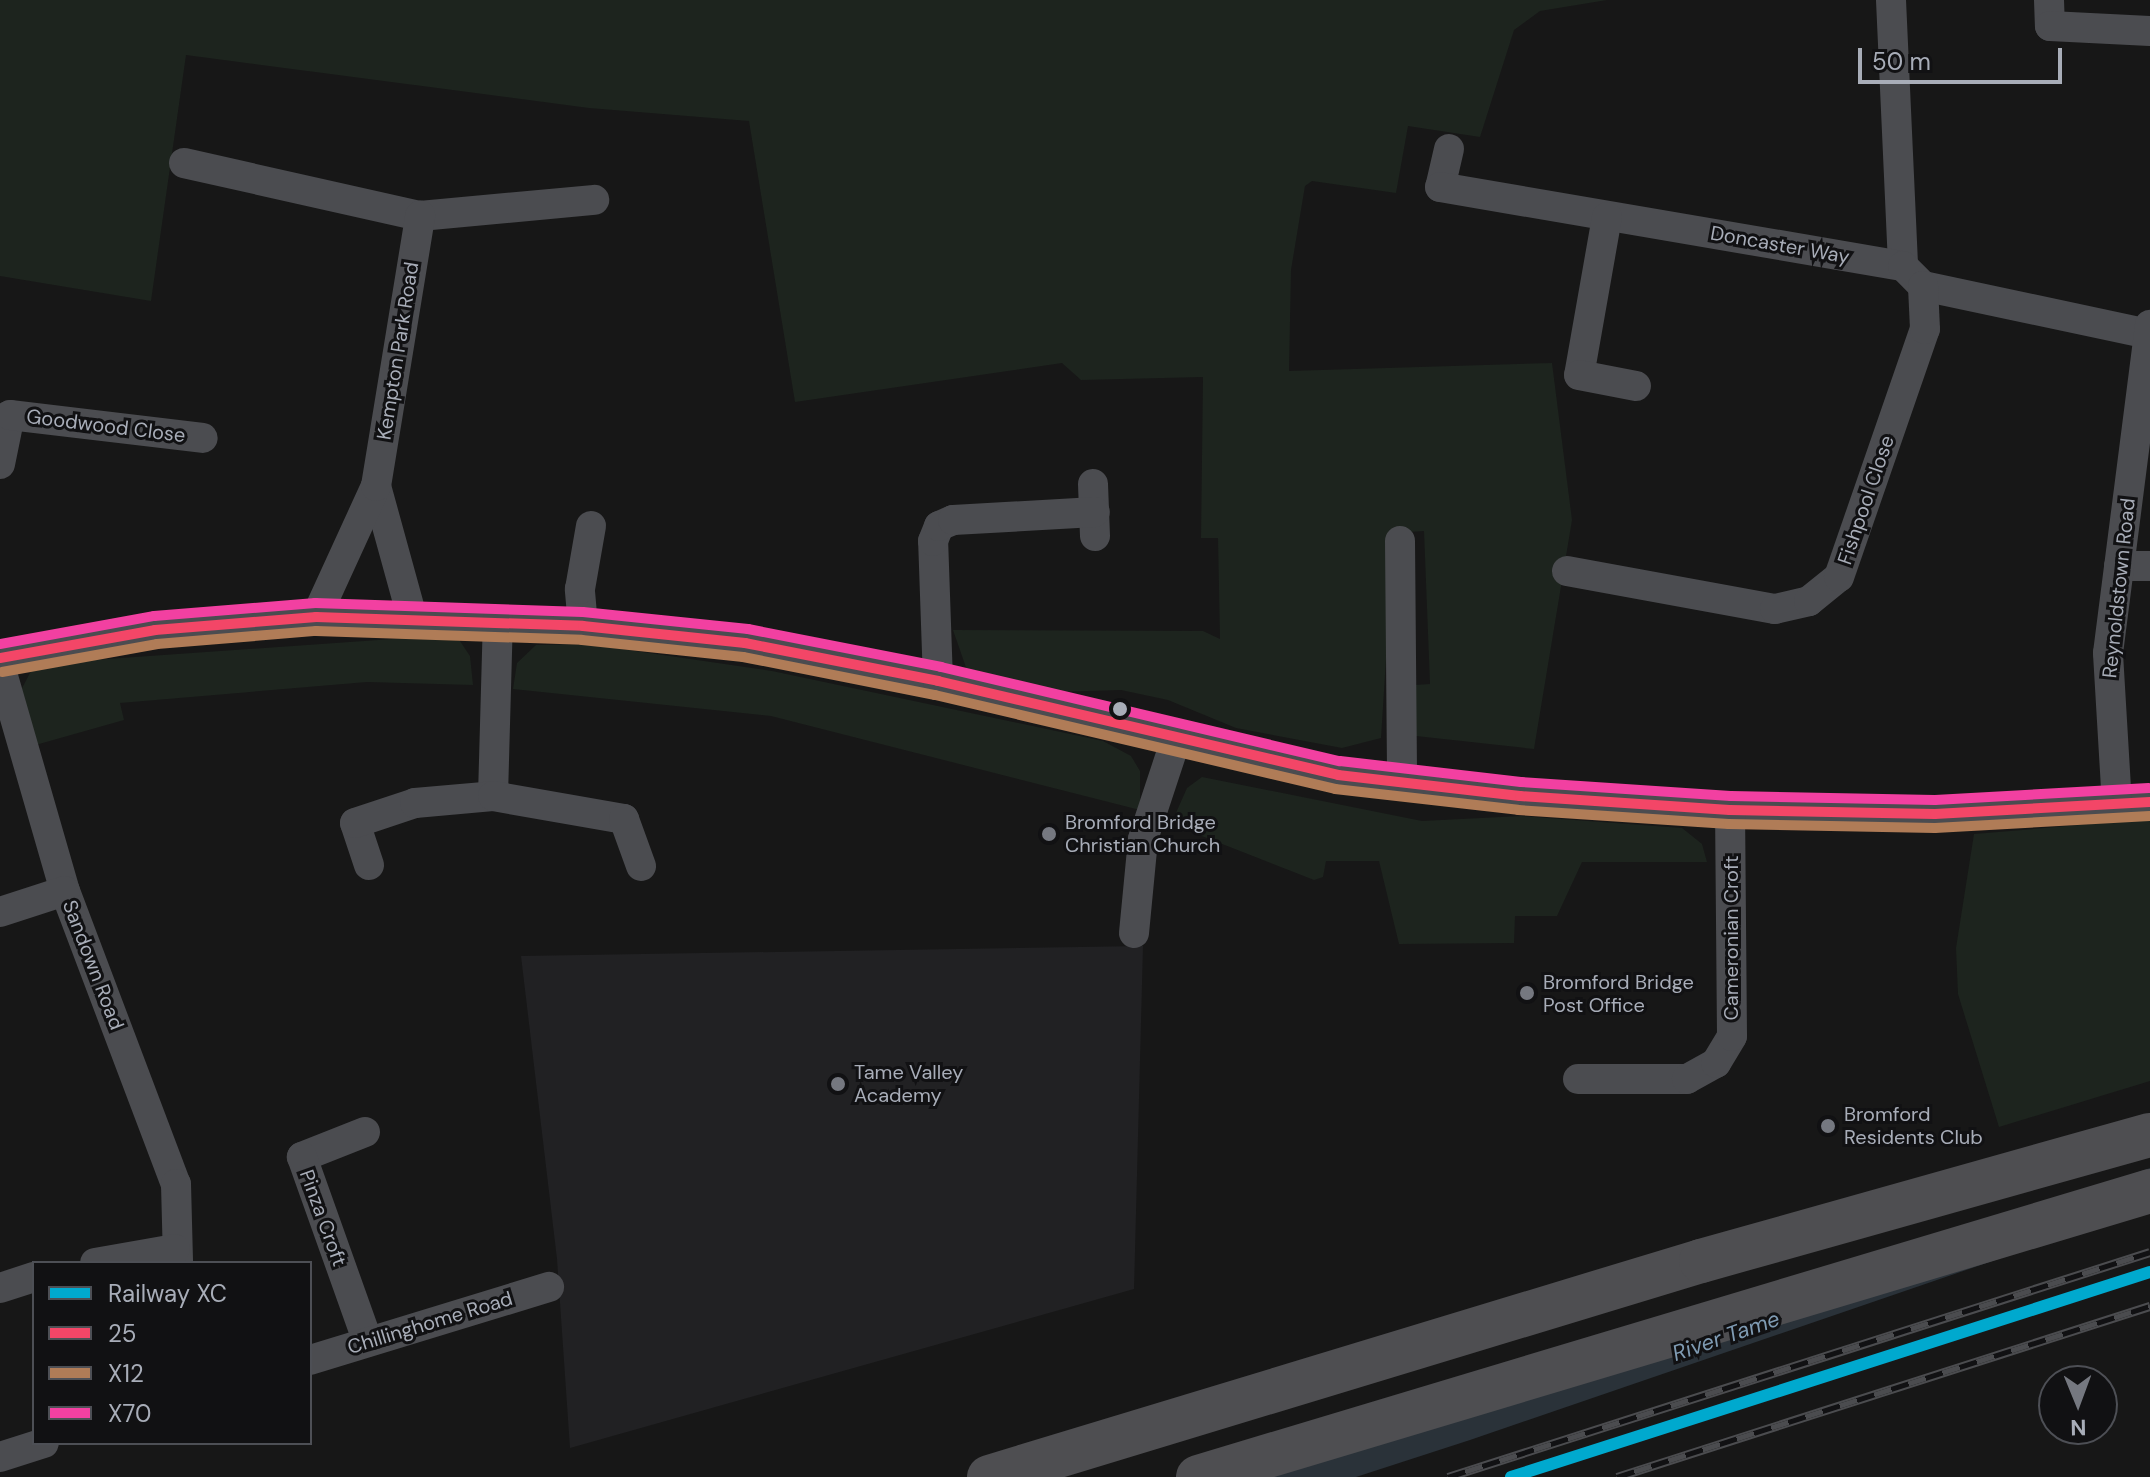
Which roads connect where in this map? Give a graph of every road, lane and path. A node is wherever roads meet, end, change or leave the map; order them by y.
1 (1891, 0) edge
2 (2049, 0) edge
3 (2150, 31) edge
4 (1449, 149) dead end
5 (184, 163) dead end
6 (594, 200) dead end
7 (420, 216) junction
8 (1607, 217) junction
9 (1913, 276) junction
10 (2149, 329) edge
11 (1636, 386) dead end
12 (203, 438) dead end
13 (0, 464) edge
14 (376, 486) junction
15 (1094, 511) dead end
16 (591, 526) dead end
17 (1400, 541) dead end
18 (2119, 566) junction
19 (2150, 566) edge
20 (1567, 571) dead end
21 (316, 617) junction
22 (412, 617) junction
23 (498, 620) junction
24 (583, 626) junction
25 (0, 658) edge
26 (0, 666) edge
27 (938, 681) junction
28 (1176, 739) junction
29 (1402, 781) junction
30 (493, 796) junction
31 (2150, 802) edge
32 (2117, 805) junction
33 (1730, 810) junction
34 (369, 865) dead end
35 (641, 866) dead end
36 (65, 891) junction
37 (0, 912) edge
38 (1134, 933) dead end
39 (1578, 1079) dead end
40 (365, 1132) dead end
41 (2150, 1135) edge
42 (2150, 1191) edge
43 (177, 1256) edge
44 (118, 1261) edge
45 (32, 1278) edge
46 (549, 1287) dead end
47 (0, 1288) edge
48 (368, 1342) junction
49 (312, 1359) edge
50 (38, 1445) edge
51 (0, 1457) edge
52 (989, 1477) edge
53 (1198, 1477) edge

1 - 9 street, Fishpool Close
2 - 3 street
4 - 8 street, Doncaster Way
5 - 7 street
6 - 7 street
7 - 14 street, Kempton Park Road
8 - 9 street, Doncaster Way
8 - 11 street
9 - 10 street, Doncaster Way
9 - 20 street, Fishpool Close
10 - 18 street, Reynoldstown Road
12 - 13 street, Goodwood Close
14 - 21 street, Kempton Park Road
14 - 22 street, Kempton Park Road
15 - 27 street
16 - 24 street
17 - 29 street
18 - 19 street
18 - 32 street, Reynoldstown Road
21 - 22 street
21 - 25 street
22 - 23 street
23 - 24 street
23 - 30 street
24 - 27 street
26 - 36 street, Sandown Road
27 - 28 street
28 - 29 street
28 - 38 street
29 - 33 street
30 - 34 street
30 - 35 street
31 - 32 street
32 - 33 street
33 - 39 street, Cameronian Croft
36 - 37 street
36 - 43 street, Sandown Road
40 - 48 street, Pinza Croft
41 - 52 highway
42 - 53 highway
43 - 44 street
45 - 47 street
46 - 48 street, Chillinghome Road
48 - 49 street, Chillinghome Road
50 - 51 street

